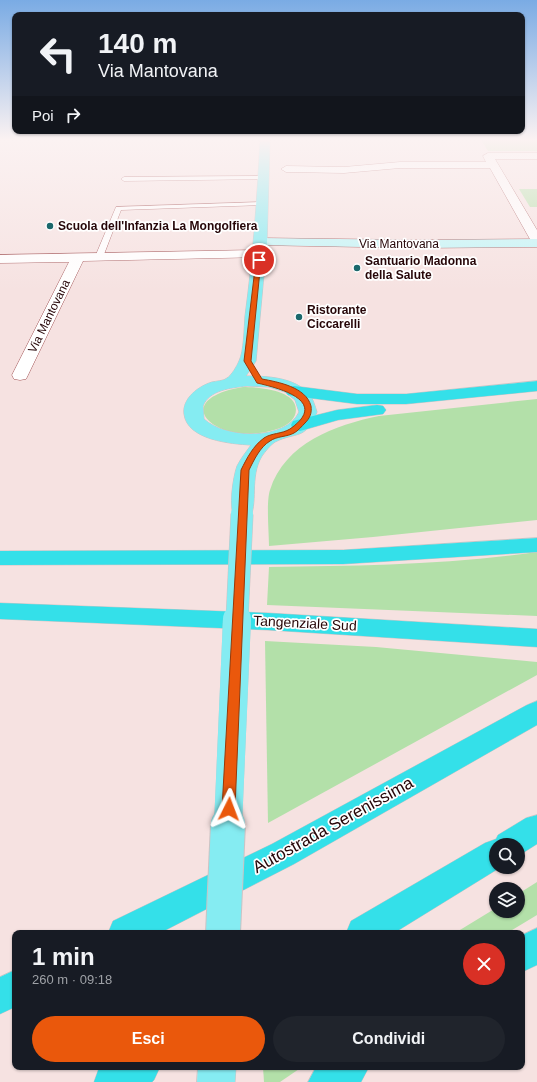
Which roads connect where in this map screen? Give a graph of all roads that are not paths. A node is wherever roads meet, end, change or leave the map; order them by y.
1 (263, 190) edge
2 (508, 190) edge
3 (262, 204) junction
4 (537, 242) edge
5 (260, 248) junction
6 (99, 256) junction
7 (78, 257) junction
8 (0, 259) edge
9 (248, 361) junction
10 (20, 375) dead end
11 (259, 381) junction
12 (233, 382) junction
13 (537, 386) edge
14 (294, 391) junction
15 (537, 393) edge
16 (300, 425) junction
17 (225, 438) junction
18 (268, 439) junction
19 (245, 470) junction
20 (537, 545) edge
21 (0, 558) edge
22 (0, 611) edge
23 (537, 638) edge
24 (537, 712) edge
25 (537, 828) edge
26 (521, 838) edge
27 (489, 857) edge
28 (131, 930) edge
29 (223, 930) edge
30 (368, 930) edge
31 (537, 946) edge
32 (525, 953) edge
33 (12, 990) edge
34 (0, 996) edge
35 (136, 1070) edge
36 (217, 1070) edge
37 (345, 1070) edge
38 (114, 1082) edge
39 (216, 1082) edge
40 (327, 1082) edge

1 - 3 main road
2 - 4 street
3 - 5 main road
3 - 6 lane
4 - 5 street, Via Mantovana
5 - 6 street, Via Mantovana
5 - 9 main road
6 - 7 street, Via Mantovana
7 - 8 street, Via Mantovana
7 - 10 street, Via Mantovana
9 - 11 main road
9 - 12 main road
11 - 12 main road
11 - 14 main road
12 - 17 main road
13 - 14 highway
14 - 16 main road
15 - 16 highway
16 - 18 main road
17 - 18 main road
17 - 19 main road
18 - 19 main road
19 - 29 main road, bridge
20 - 21 highway
22 - 23 highway, Tangenziale Sud
24 - 28 highway, Autostrada Serenissima
25 - 26 highway
27 - 30 highway
31 - 32 highway
33 - 34 highway
35 - 38 highway
36 - 39 main road
37 - 40 highway

